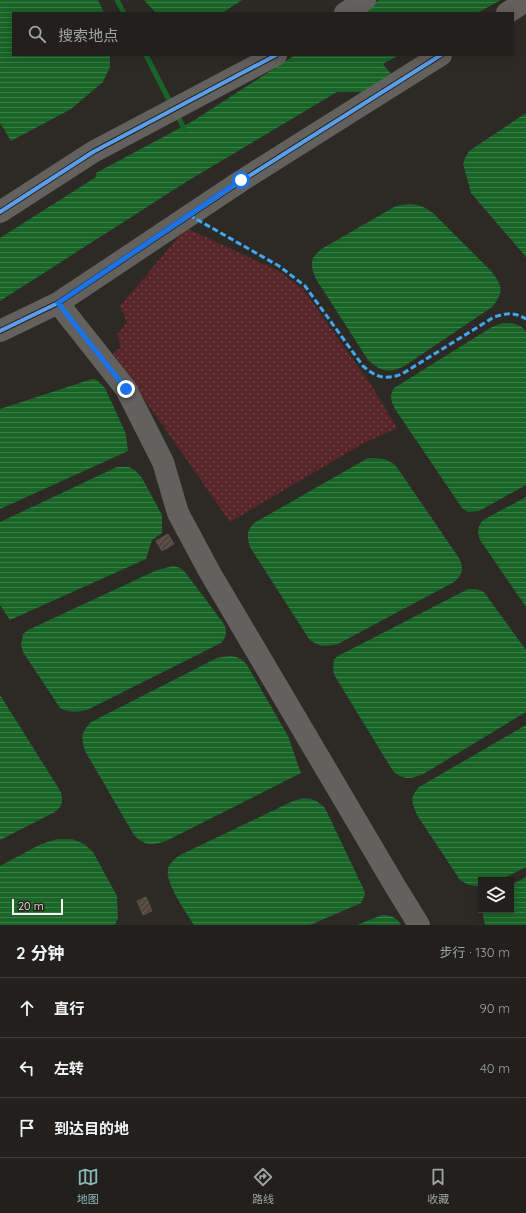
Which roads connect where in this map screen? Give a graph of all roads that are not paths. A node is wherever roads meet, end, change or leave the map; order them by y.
1 (365, 0) edge
2 (526, 1) edge
3 (347, 12) edge
4 (509, 12) edge
5 (274, 56) edge
6 (439, 56) edge
7 (0, 212) edge
8 (58, 303) junction
9 (0, 331) edge
10 (419, 925) edge

1 - 3 street
2 - 4 street
5 - 7 street
6 - 8 street
8 - 9 street
8 - 10 street

